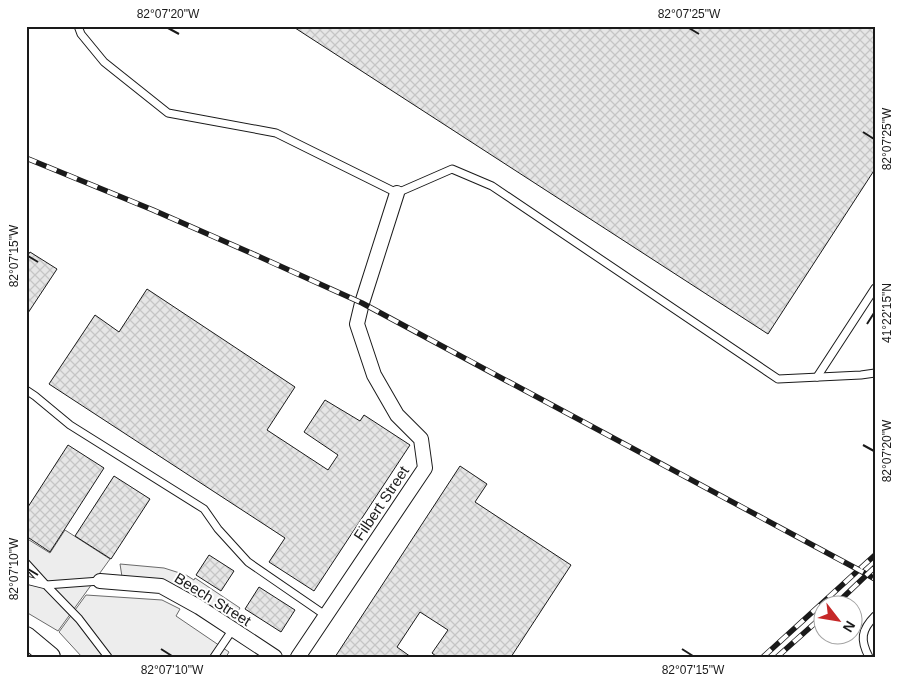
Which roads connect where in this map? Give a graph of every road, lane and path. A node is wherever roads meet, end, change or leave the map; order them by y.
1 (78, 26) edge
2 (397, 192) junction
3 (875, 288) edge
4 (875, 373) edge
5 (817, 377) junction
6 (26, 390) edge
7 (26, 563) edge
8 (26, 580) edge
9 (100, 581) joint
10 (46, 585) junction
11 (326, 615) junction
12 (875, 616) edge
13 (233, 629) junction
14 (26, 637) edge
15 (50, 657) edge
16 (108, 657) edge
17 (214, 657) edge
18 (275, 657) edge
19 (298, 657) edge
20 (869, 657) edge

1 - 2 lane
2 - 5 lane
2 - 11 street, Filbert Street
3 - 5 lane
4 - 5 lane
6 - 11 lane
7 - 10 lane
8 - 10 lane
9 - 10 lane
9 - 13 street, Beech Street
10 - 16 lane
11 - 19 street, Filbert Street
12 - 20 lane
13 - 17 lane
13 - 18 street, Beech Street
14 - 15 main road

